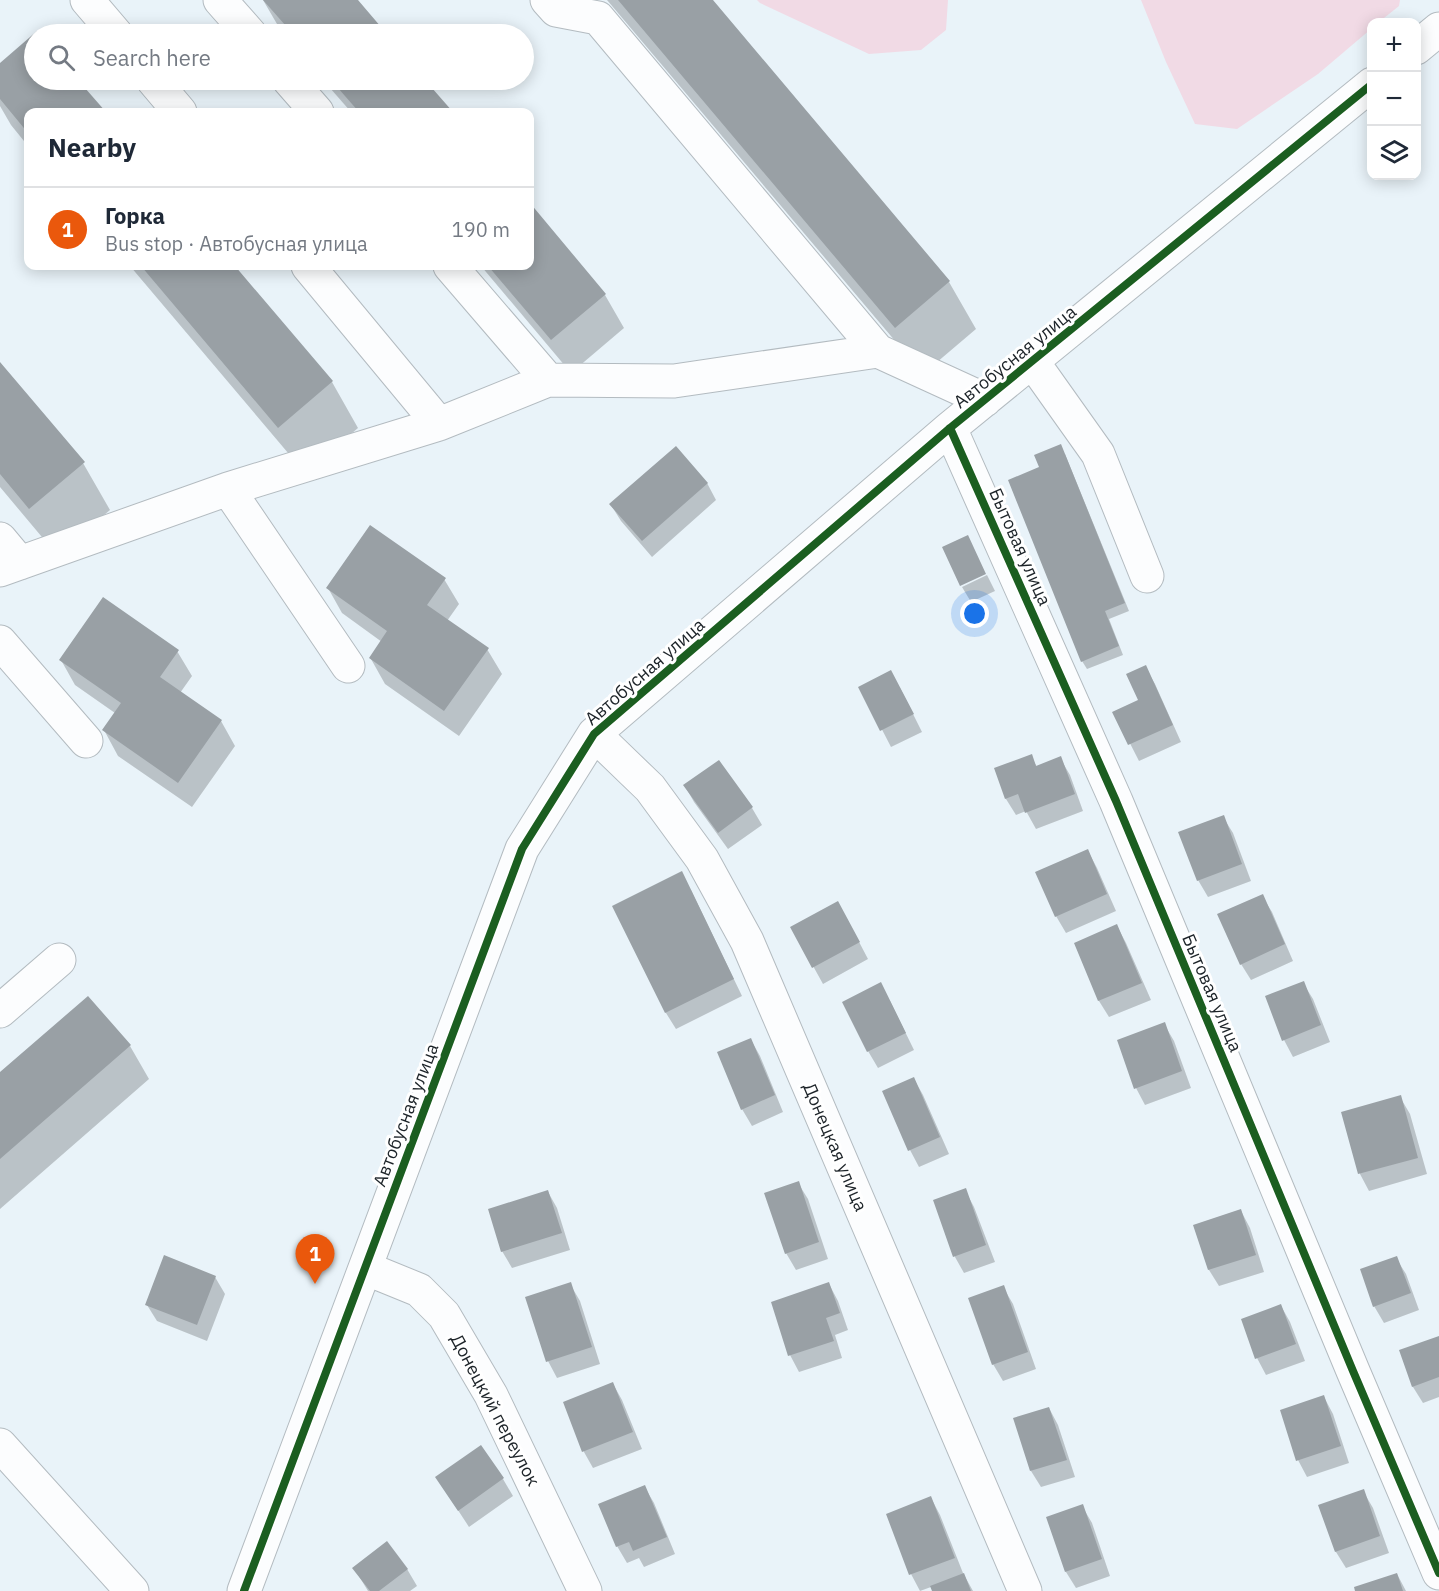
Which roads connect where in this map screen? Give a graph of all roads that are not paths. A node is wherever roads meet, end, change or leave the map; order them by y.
1 (87, 0) edge
2 (220, 0) edge
3 (547, 0) edge
4 (107, 24) edge
5 (241, 24) edge
6 (1439, 29) edge
7 (1421, 44) edge
8 (1367, 87) edge
9 (161, 90) edge
10 (298, 90) edge
11 (177, 108) edge
12 (314, 108) edge
13 (311, 270) edge
14 (453, 270) edge
15 (878, 351) junction
16 (1032, 361) junction
17 (548, 380) junction
18 (986, 400) junction
19 (439, 424) junction
20 (950, 428) junction
21 (228, 489) junction
22 (7, 557) edge
23 (1147, 576) dead end
24 (0, 642) edge
25 (348, 666) dead end
26 (594, 734) junction
27 (86, 741) dead end
28 (59, 960) dead end
29 (0, 1011) edge
30 (365, 1268) junction
31 (0, 1445) edge
32 (1439, 1573) edge
33 (132, 1591) edge
34 (244, 1591) edge
35 (585, 1591) edge
36 (1025, 1591) edge

1 - 4 street
2 - 5 street
3 - 15 street
6 - 7 street
8 - 16 street, Автобусная улица
9 - 11 street
10 - 12 street
13 - 19 street
14 - 17 street
15 - 17 street
15 - 18 street
16 - 18 street, Автобусная улица
16 - 23 street
17 - 19 street
18 - 20 street, Автобусная улица
19 - 21 street
20 - 26 street, Автобусная улица
20 - 32 street, Бытовая улица
21 - 22 street
21 - 25 street
24 - 27 street
26 - 30 street, Автобусная улица
26 - 36 street, Донецкая улица
28 - 29 street
30 - 34 street, Автобусная улица
30 - 35 street, Донецкий переулок
31 - 33 street

